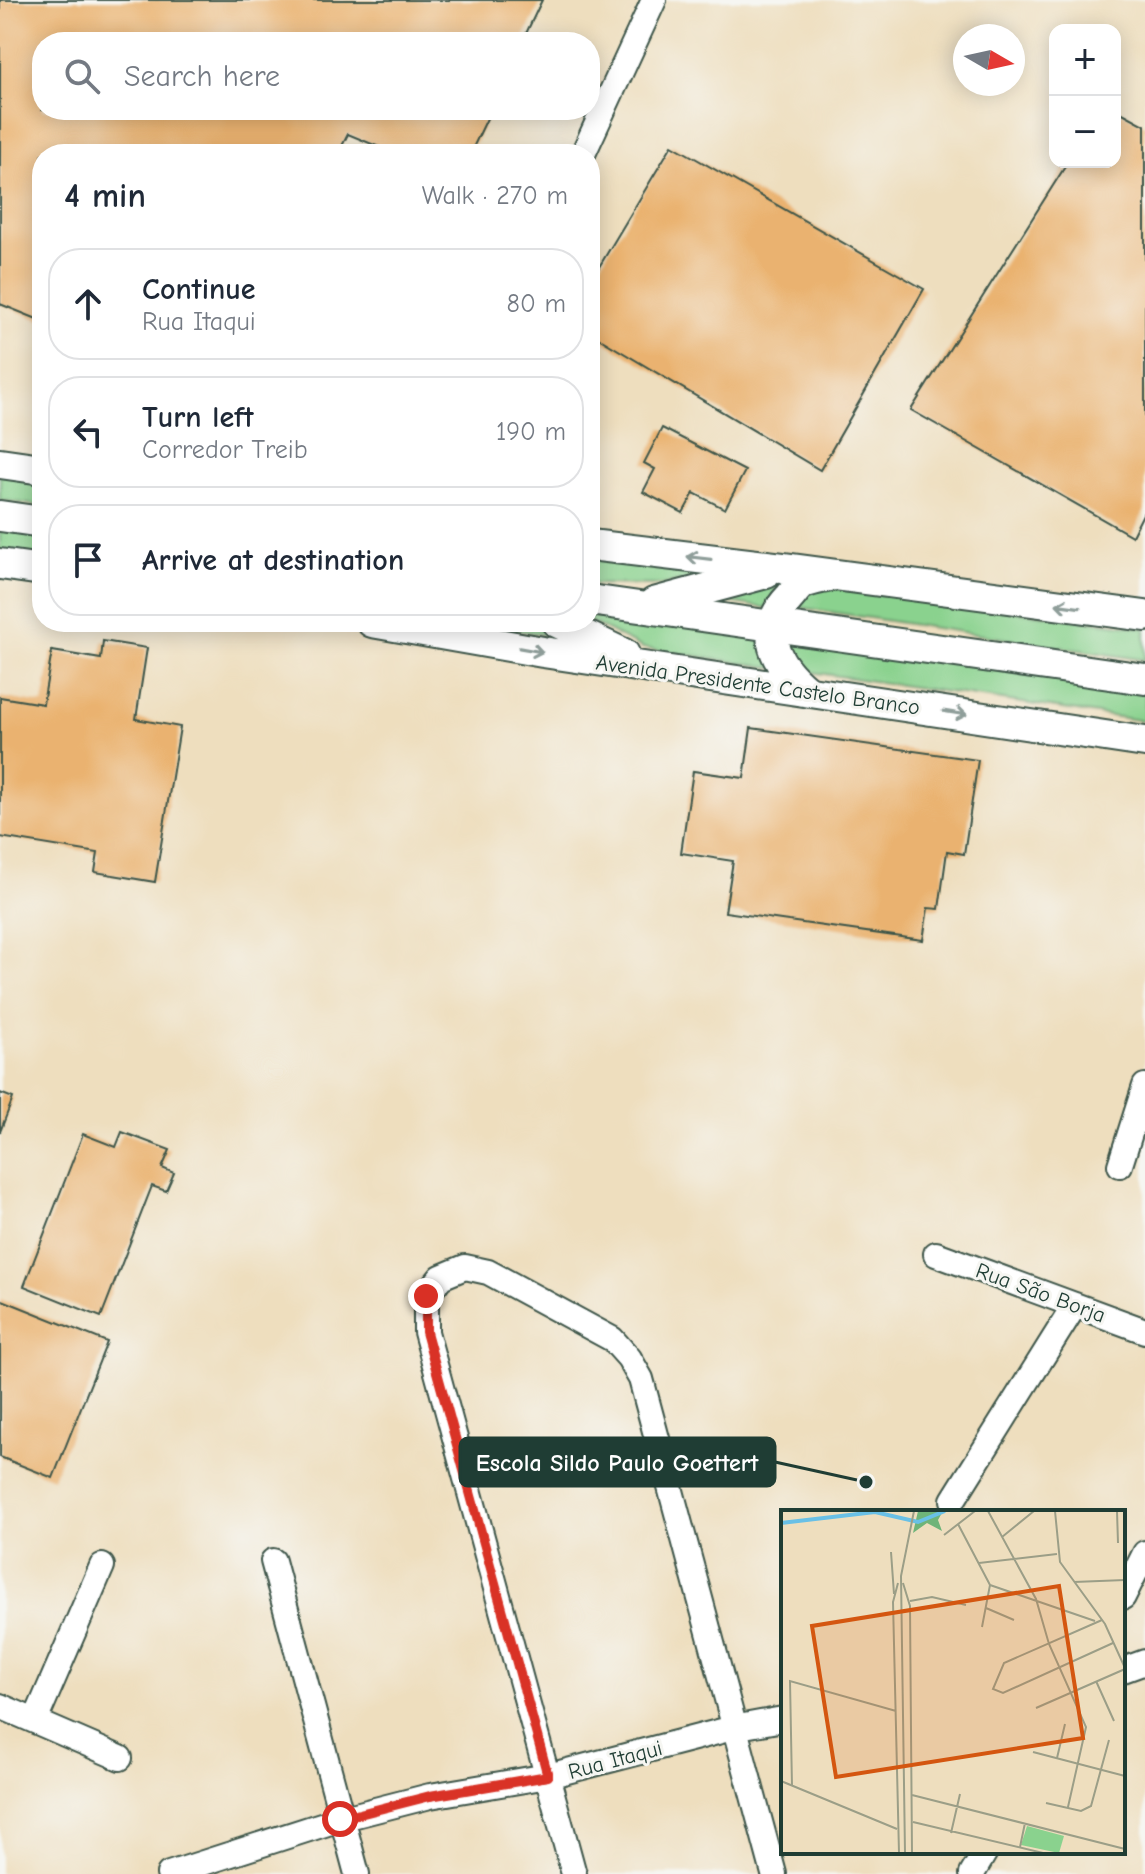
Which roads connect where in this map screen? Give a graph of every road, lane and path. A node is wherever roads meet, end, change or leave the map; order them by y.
1 (654, 0) edge
2 (600, 117) edge
3 (599, 120) edge
4 (588, 144) edge
5 (0, 463) edge
6 (32, 468) edge
7 (0, 516) edge
8 (32, 521) edge
9 (600, 546) edge
10 (0, 564) edge
11 (783, 568) junction
12 (32, 569) edge
13 (835, 575) junction
14 (600, 601) edge
15 (640, 606) junction
16 (1145, 616) edge
17 (773, 626) junction
18 (432, 632) edge
19 (577, 632) edge
20 (653, 669) junction
21 (1145, 679) edge
22 (806, 690) junction
23 (1145, 742) edge
24 (1145, 1086) edge
25 (1120, 1165) dead end
26 (936, 1254) dead end
27 (1075, 1305) junction
28 (1145, 1331) edge
29 (953, 1500) dead end
30 (1145, 1553) edge
31 (273, 1561) dead end
32 (102, 1566) dead end
33 (1125, 1593) edge
34 (1145, 1662) edge
35 (1125, 1669) edge
36 (0, 1706) edge
37 (781, 1719) edge
38 (35, 1721) junction
39 (733, 1728) junction
40 (120, 1758) dead end
41 (548, 1776) junction
42 (340, 1819) junction
43 (984, 1854) edge
44 (169, 1874) edge
45 (357, 1874) edge
46 (574, 1874) edge
47 (774, 1874) edge
48 (972, 1874) edge

1 - 2 street
3 - 4 street
5 - 6 main road
7 - 8 main road
11 -> 9 main road
10 - 12 main road
11 - 13 main road
11 - 15 main road
16 -> 13 main road
13 - 17 main road
14 - 15 main road
15 - 17 main road
17 - 21 main road
17 - 22 main road
18 -> 20 main road, Avenida Presidente Castelo Branco
19 - 20 main road
20 - 22 main road, Avenida Presidente Castelo Branco
22 -> 23 main road, Avenida Presidente Castelo Branco
24 - 25 street
26 - 27 street, Rua São Borja
27 - 28 street, Rua São Borja
27 - 29 street
30 - 33 street
31 - 42 street
32 - 38 street
34 - 35 street
36 - 38 street
37 - 39 street, Rua Itaqui
38 - 40 street
39 - 41 street, Rua Itaqui
39 - 41 street
39 - 47 street
41 - 42 street, Rua Itaqui
41 - 46 street
42 - 44 street, Rua Itaqui
42 - 45 street
43 - 48 street

